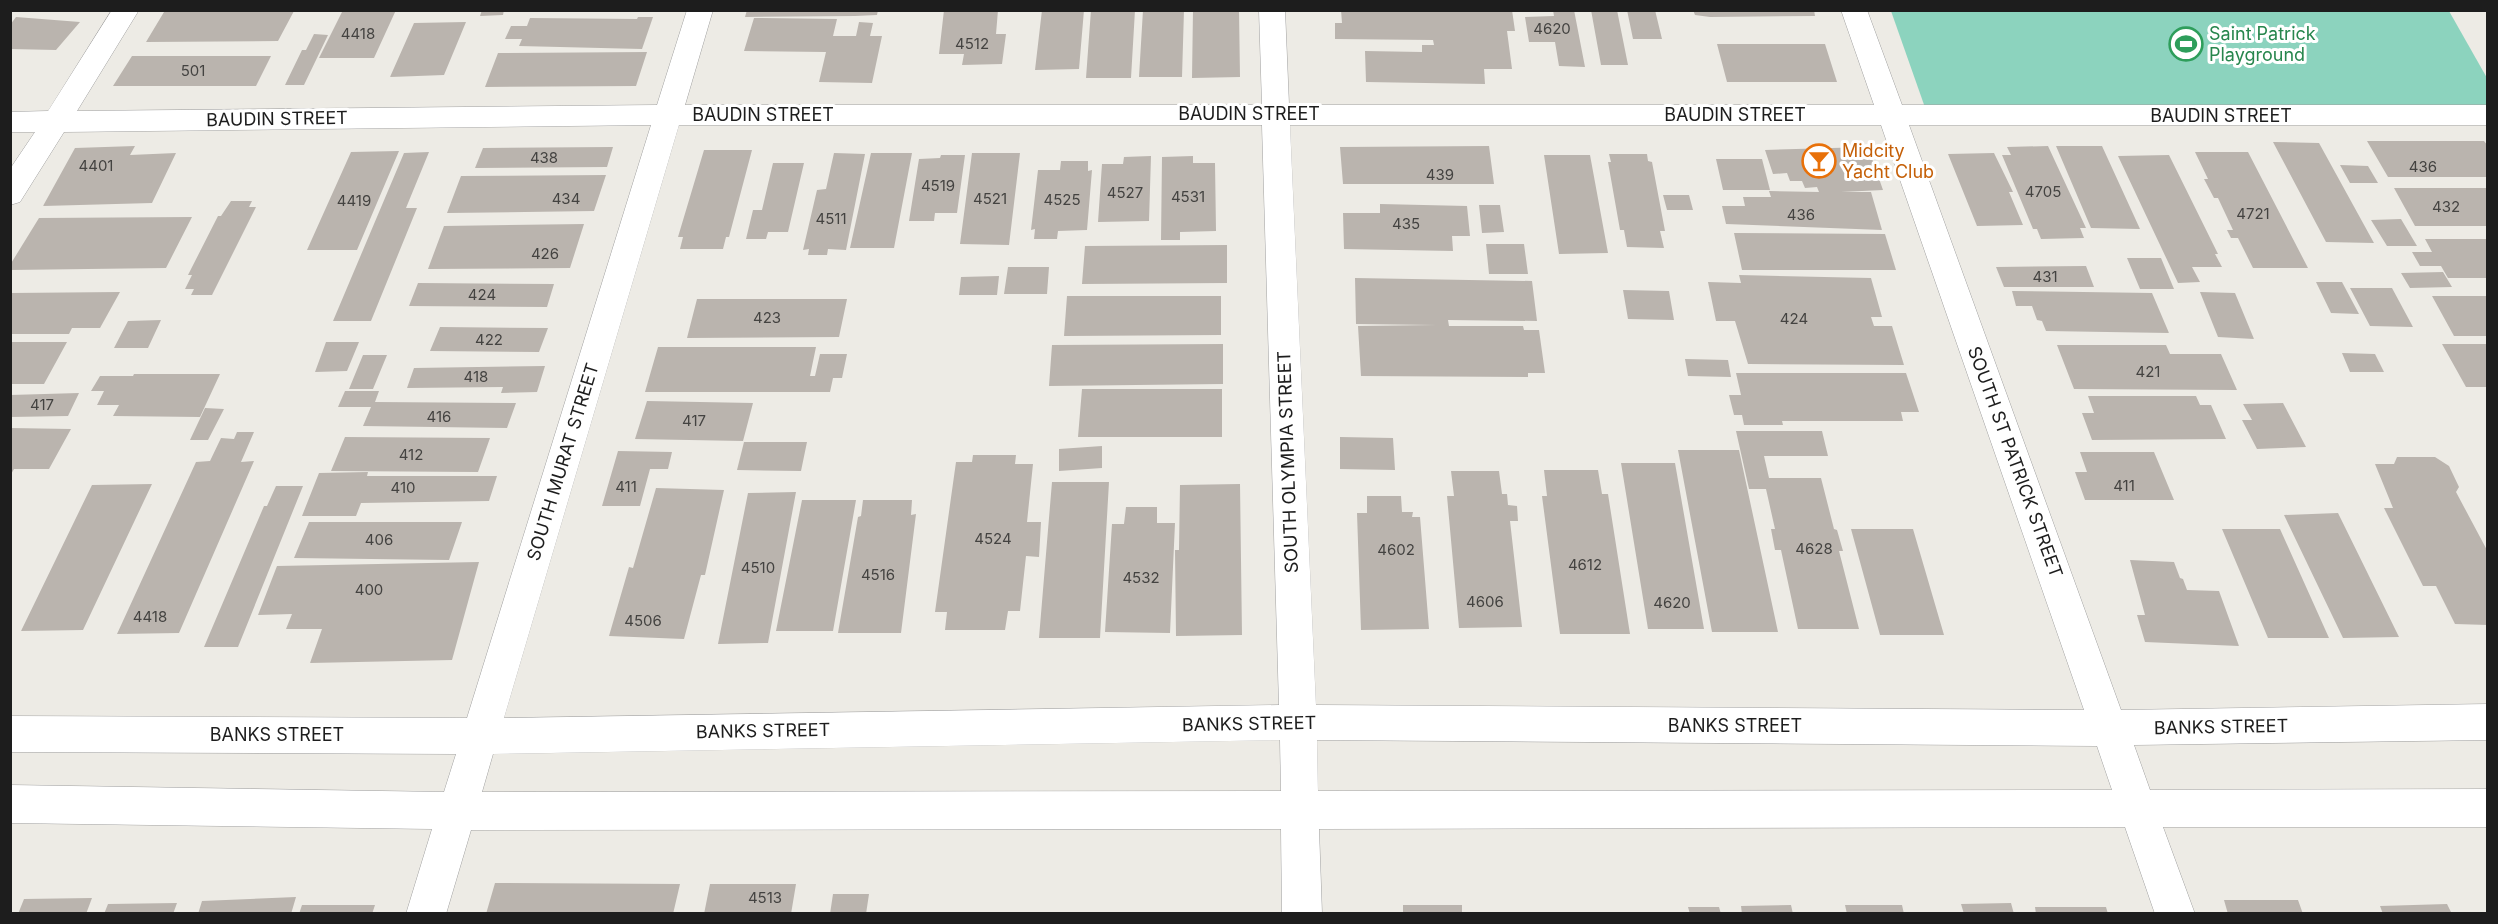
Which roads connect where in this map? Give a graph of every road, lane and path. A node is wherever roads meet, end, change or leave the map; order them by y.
1 (126, 10) edge
2 (700, 10) edge
3 (1272, 10) edge
4 (1854, 10) edge
5 (1274, 114) junction
6 (669, 115) junction
7 (2487, 115) edge
8 (1892, 116) junction
9 (56, 121) junction
10 (10, 122) edge
11 (10, 194) edge
12 (1298, 722) junction
13 (2487, 722) edge
14 (2110, 728) junction
15 (10, 734) edge
16 (480, 736) junction
17 (10, 804) edge
18 (2138, 807) junction
19 (2487, 808) edge
20 (1300, 809) junction
21 (456, 811) junction
22 (426, 914) edge
23 (1302, 914) edge
24 (2175, 914) edge

1 - 9 street
2 - 6 street, SOUTH MURAT STREET
3 - 5 street, SOUTH OLYMPIA STREET
4 - 8 street, SOUTH ST PATRICK STREET
5 - 6 street, BAUDIN STREET
5 - 8 street, BAUDIN STREET
5 - 12 street, SOUTH OLYMPIA STREET
6 - 9 street, BAUDIN STREET
6 - 16 street, SOUTH MURAT STREET
7 - 8 street, BAUDIN STREET
8 - 14 street, SOUTH ST PATRICK STREET
9 - 10 street, BAUDIN STREET
9 - 11 street
12 - 14 street, BANKS STREET
12 - 16 street, BANKS STREET
12 - 20 street, SOUTH OLYMPIA STREET
13 - 14 street, BANKS STREET
14 - 18 street, SOUTH ST PATRICK STREET
15 - 16 street, BANKS STREET
16 - 21 street, SOUTH MURAT STREET
17 - 21 street
18 - 19 street
18 - 20 street
18 - 24 street, SOUTH ST PATRICK STREET
20 - 21 street
20 - 23 street, SOUTH OLYMPIA STREET
21 - 22 street, SOUTH MURAT STREET

